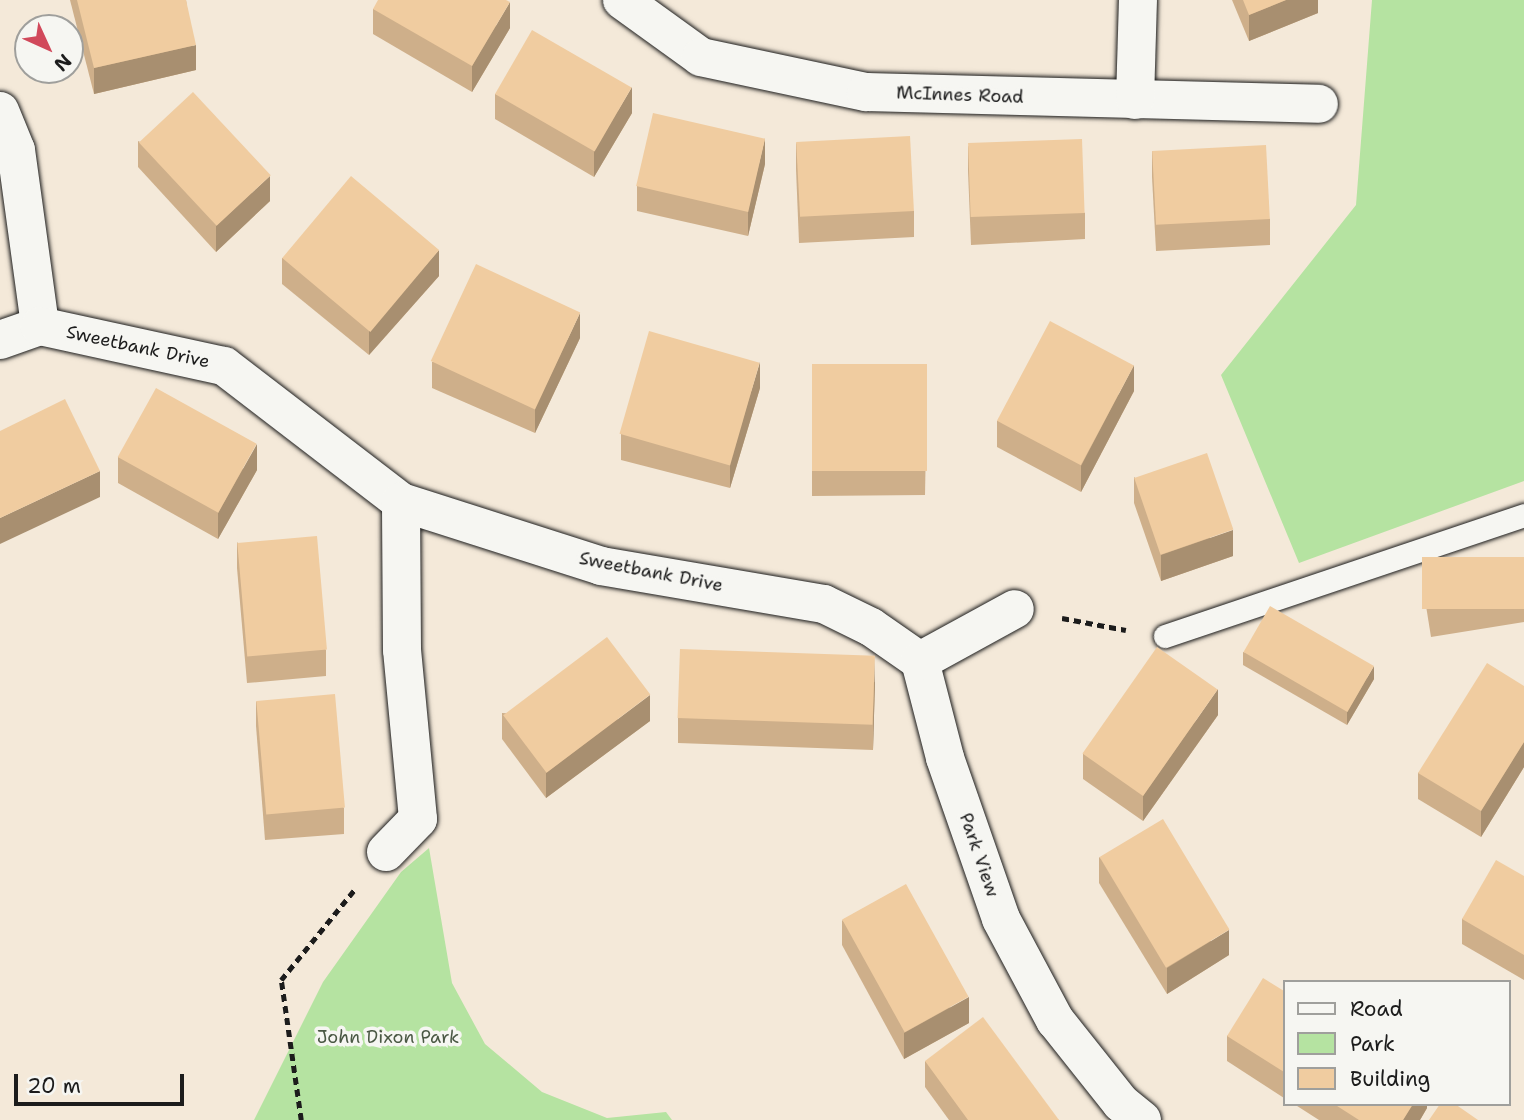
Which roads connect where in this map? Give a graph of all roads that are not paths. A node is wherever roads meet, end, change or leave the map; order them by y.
1 (622, 0) edge
2 (1138, 0) edge
3 (1135, 100) junction
4 (1319, 104) dead end
5 (0, 111) edge
6 (40, 326) junction
7 (0, 340) edge
8 (401, 502) junction
9 (1524, 515) edge
10 (1015, 608) road end
11 (1165, 636) road end
12 (920, 661) junction
13 (386, 852) road end
14 (1142, 1120) edge

1 - 3 street, McInnes Road
2 - 3 street
3 - 4 street, McInnes Road
5 - 6 street
6 - 7 street
6 - 8 street, Sweetbank Drive
8 - 12 street, Sweetbank Drive
8 - 13 street
9 - 11 lane
10 - 12 street
12 - 14 street, Park View

